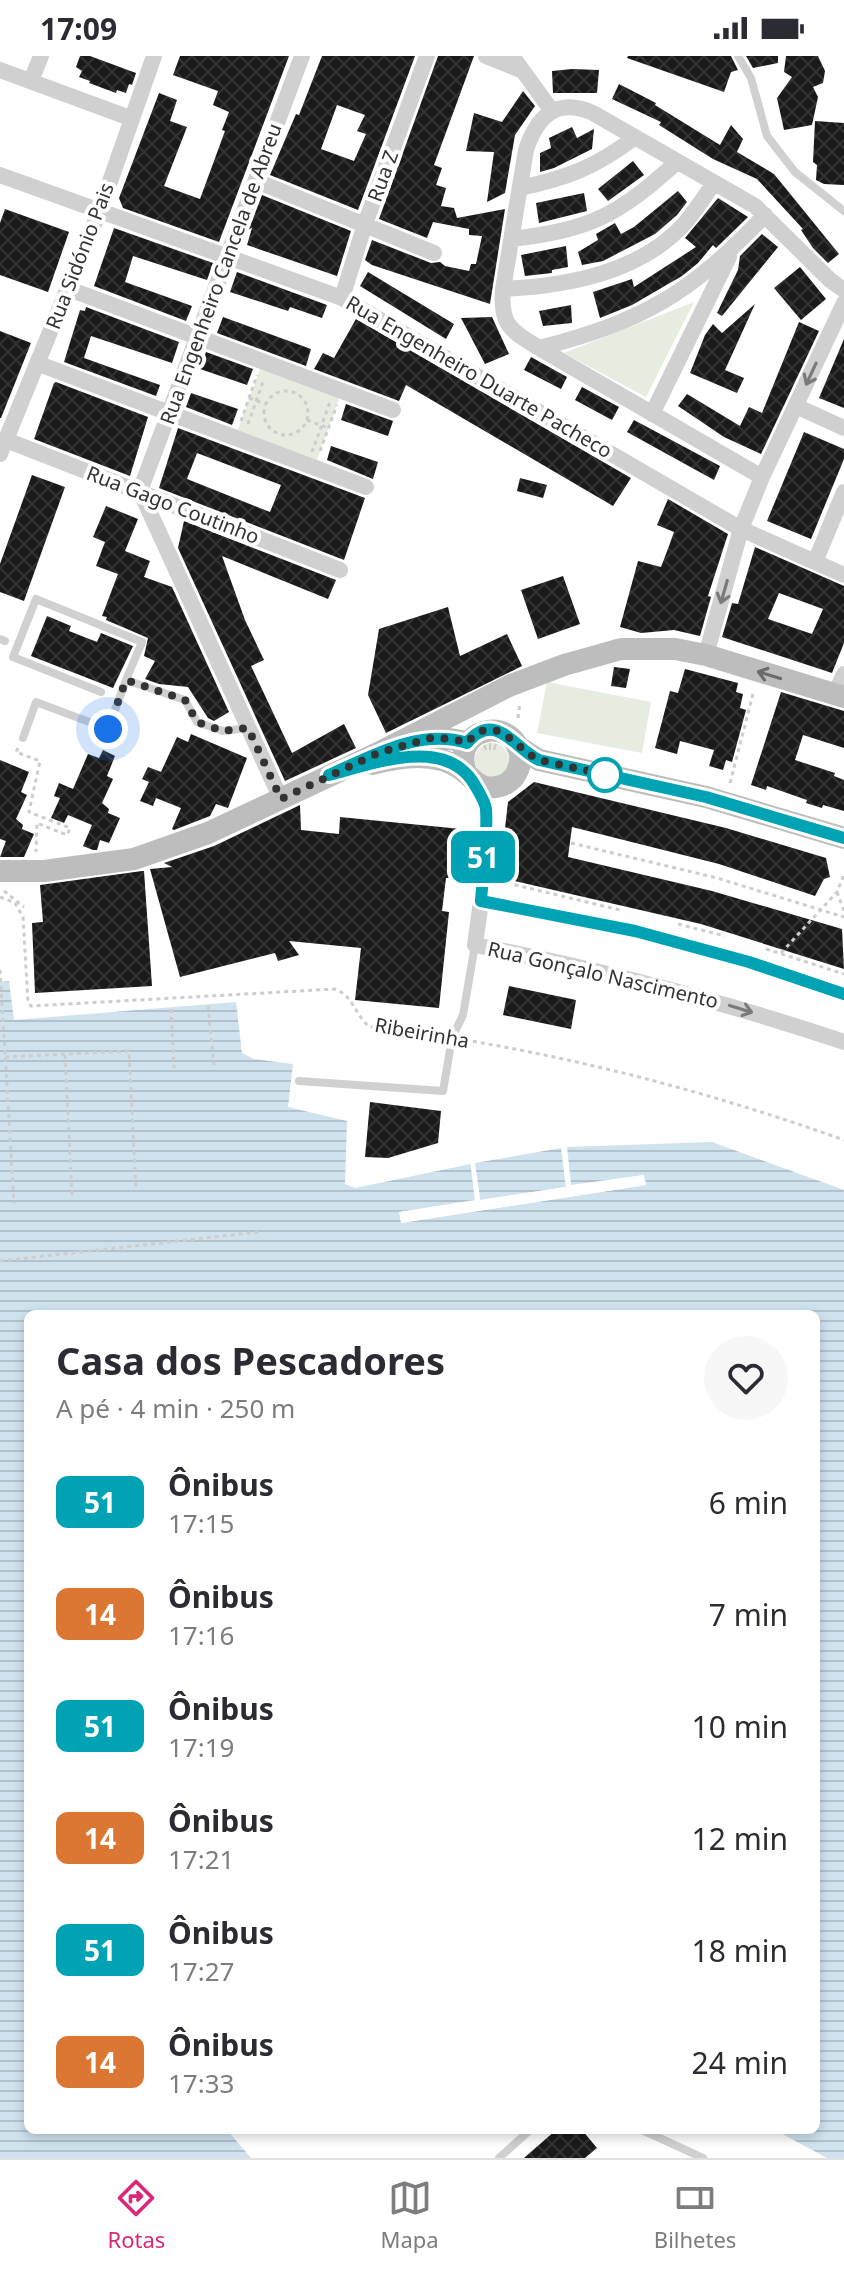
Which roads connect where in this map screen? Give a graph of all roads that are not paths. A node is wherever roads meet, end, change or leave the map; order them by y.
1 (41, 56) edge
2 (154, 56) edge
3 (302, 56) edge
4 (427, 56) edge
5 (486, 56) edge
6 (738, 56) edge
7 (516, 63) edge
8 (0, 70) edge
9 (31, 81) junction
10 (552, 111) junction
11 (130, 118) junction
12 (634, 138) junction
13 (677, 162) junction
14 (0, 175) edge
15 (256, 181) junction
16 (714, 183) junction
17 (520, 188) junction
18 (100, 210) junction
19 (844, 211) edge
20 (765, 215) junction
21 (365, 224) junction
22 (512, 239) junction
23 (734, 248) junction
24 (434, 253) dead end
25 (228, 254) junction
26 (69, 289) junction
27 (503, 289) junction
28 (844, 290) edge
29 (342, 298) junction
30 (844, 303) edge
31 (198, 336) junction
32 (539, 348) junction
33 (39, 364) junction
34 (796, 406) junction
35 (393, 410) dead end
36 (169, 414) junction
37 (652, 414) junction
38 (844, 428) edge
39 (2, 448) edge
40 (762, 477) junction
41 (366, 487) dead end
42 (140, 491) junction
43 (844, 492) edge
44 (741, 529) junction
45 (815, 562) junction
46 (340, 570) dead end
47 (844, 575) edge
48 (706, 655) junction
49 (126, 680) junction
50 (841, 689) edge
51 (101, 692) dead end
52 (514, 693) junction
53 (248, 728) junction
54 (23, 738) road end
55 (474, 738) junction
56 (517, 746) junction
57 (378, 753) junction
58 (329, 775) junction
59 (470, 777) junction
60 (281, 799) junction
61 (844, 838) edge
62 (0, 871) edge
63 (481, 901) junction
64 (475, 945) junction
65 (844, 994) edge
66 (844, 1042) edge
67 (299, 1081) dead end
68 (526, 2134) edge
69 (651, 2134) edge
70 (499, 2158) edge
71 (703, 2158) edge

1 - 9 street
2 - 11 street, Rua Sidónio Pais
3 - 15 street, Rua Engenheiro Cancela de Abreu
4 - 21 street, Rua Z
5 - 7 street
6 - 19 lane
7 - 10 street
8 - 9 street
9 - 11 street
10 - 12 street
10 - 17 street
11 - 18 street, Rua Sidónio Pais
12 - 13 street
12 - 17 street
13 - 16 street
13 - 22 street
14 - 18 street, Rua Engenheiro Duarte Pacheco
15 - 21 street
15 - 25 street, Rua Engenheiro Cancela de Abreu
16 - 20 street
16 - 27 street
17 - 22 street
18 - 25 street, Rua Engenheiro Duarte Pacheco
18 - 26 street, Rua Sidónio Pais
20 - 23 street
20 - 28 street
21 - 24 street
21 - 29 street, Rua Z
22 - 27 street
23 - 32 street
23 - 37 street
25 - 29 street, Rua Engenheiro Duarte Pacheco
25 - 31 street, Rua Engenheiro Cancela de Abreu
26 - 31 street
26 - 33 street, Rua Sidónio Pais
27 - 32 street
29 - 44 street, Rua Engenheiro Duarte Pacheco
30 -> 34 street
31 - 35 street
31 - 36 street, Rua Engenheiro Cancela de Abreu
32 - 37 street
33 - 36 street
33 - 39 street, Rua Sidónio Pais
34 - 38 street
34 - 40 street
36 - 41 street
36 - 42 street, Rua Engenheiro Cancela de Abreu
37 - 40 street
39 - 42 street, Rua Gago Coutinho
40 - 44 street
42 - 46 street, Rua Gago Coutinho
42 - 53 street
43 - 45 street
44 - 45 street, Rua Engenheiro Duarte Pacheco
44 -> 48 street
45 - 47 street, Rua Engenheiro Duarte Pacheco
50 -> 48 street
48 - 52 street
49 - 51 lane
49 - 53 lane
49 - 54 lane
52 - 55 street
52 - 57 street
53 - 60 street
55 - 56 street
55 - 57 street
55 - 59 street
56 - 59 street
56 - 61 street
57 - 58 street
58 - 59 street
58 - 60 street
59 - 63 street, Rua Gonçalo Nascimento
60 - 62 street
63 - 64 street, Rua Gonçalo Nascimento
63 - 65 street
64 -> 66 street, Rua Gonçalo Nascimento
64 - 67 lane
68 - 70 lane
69 - 71 lane

